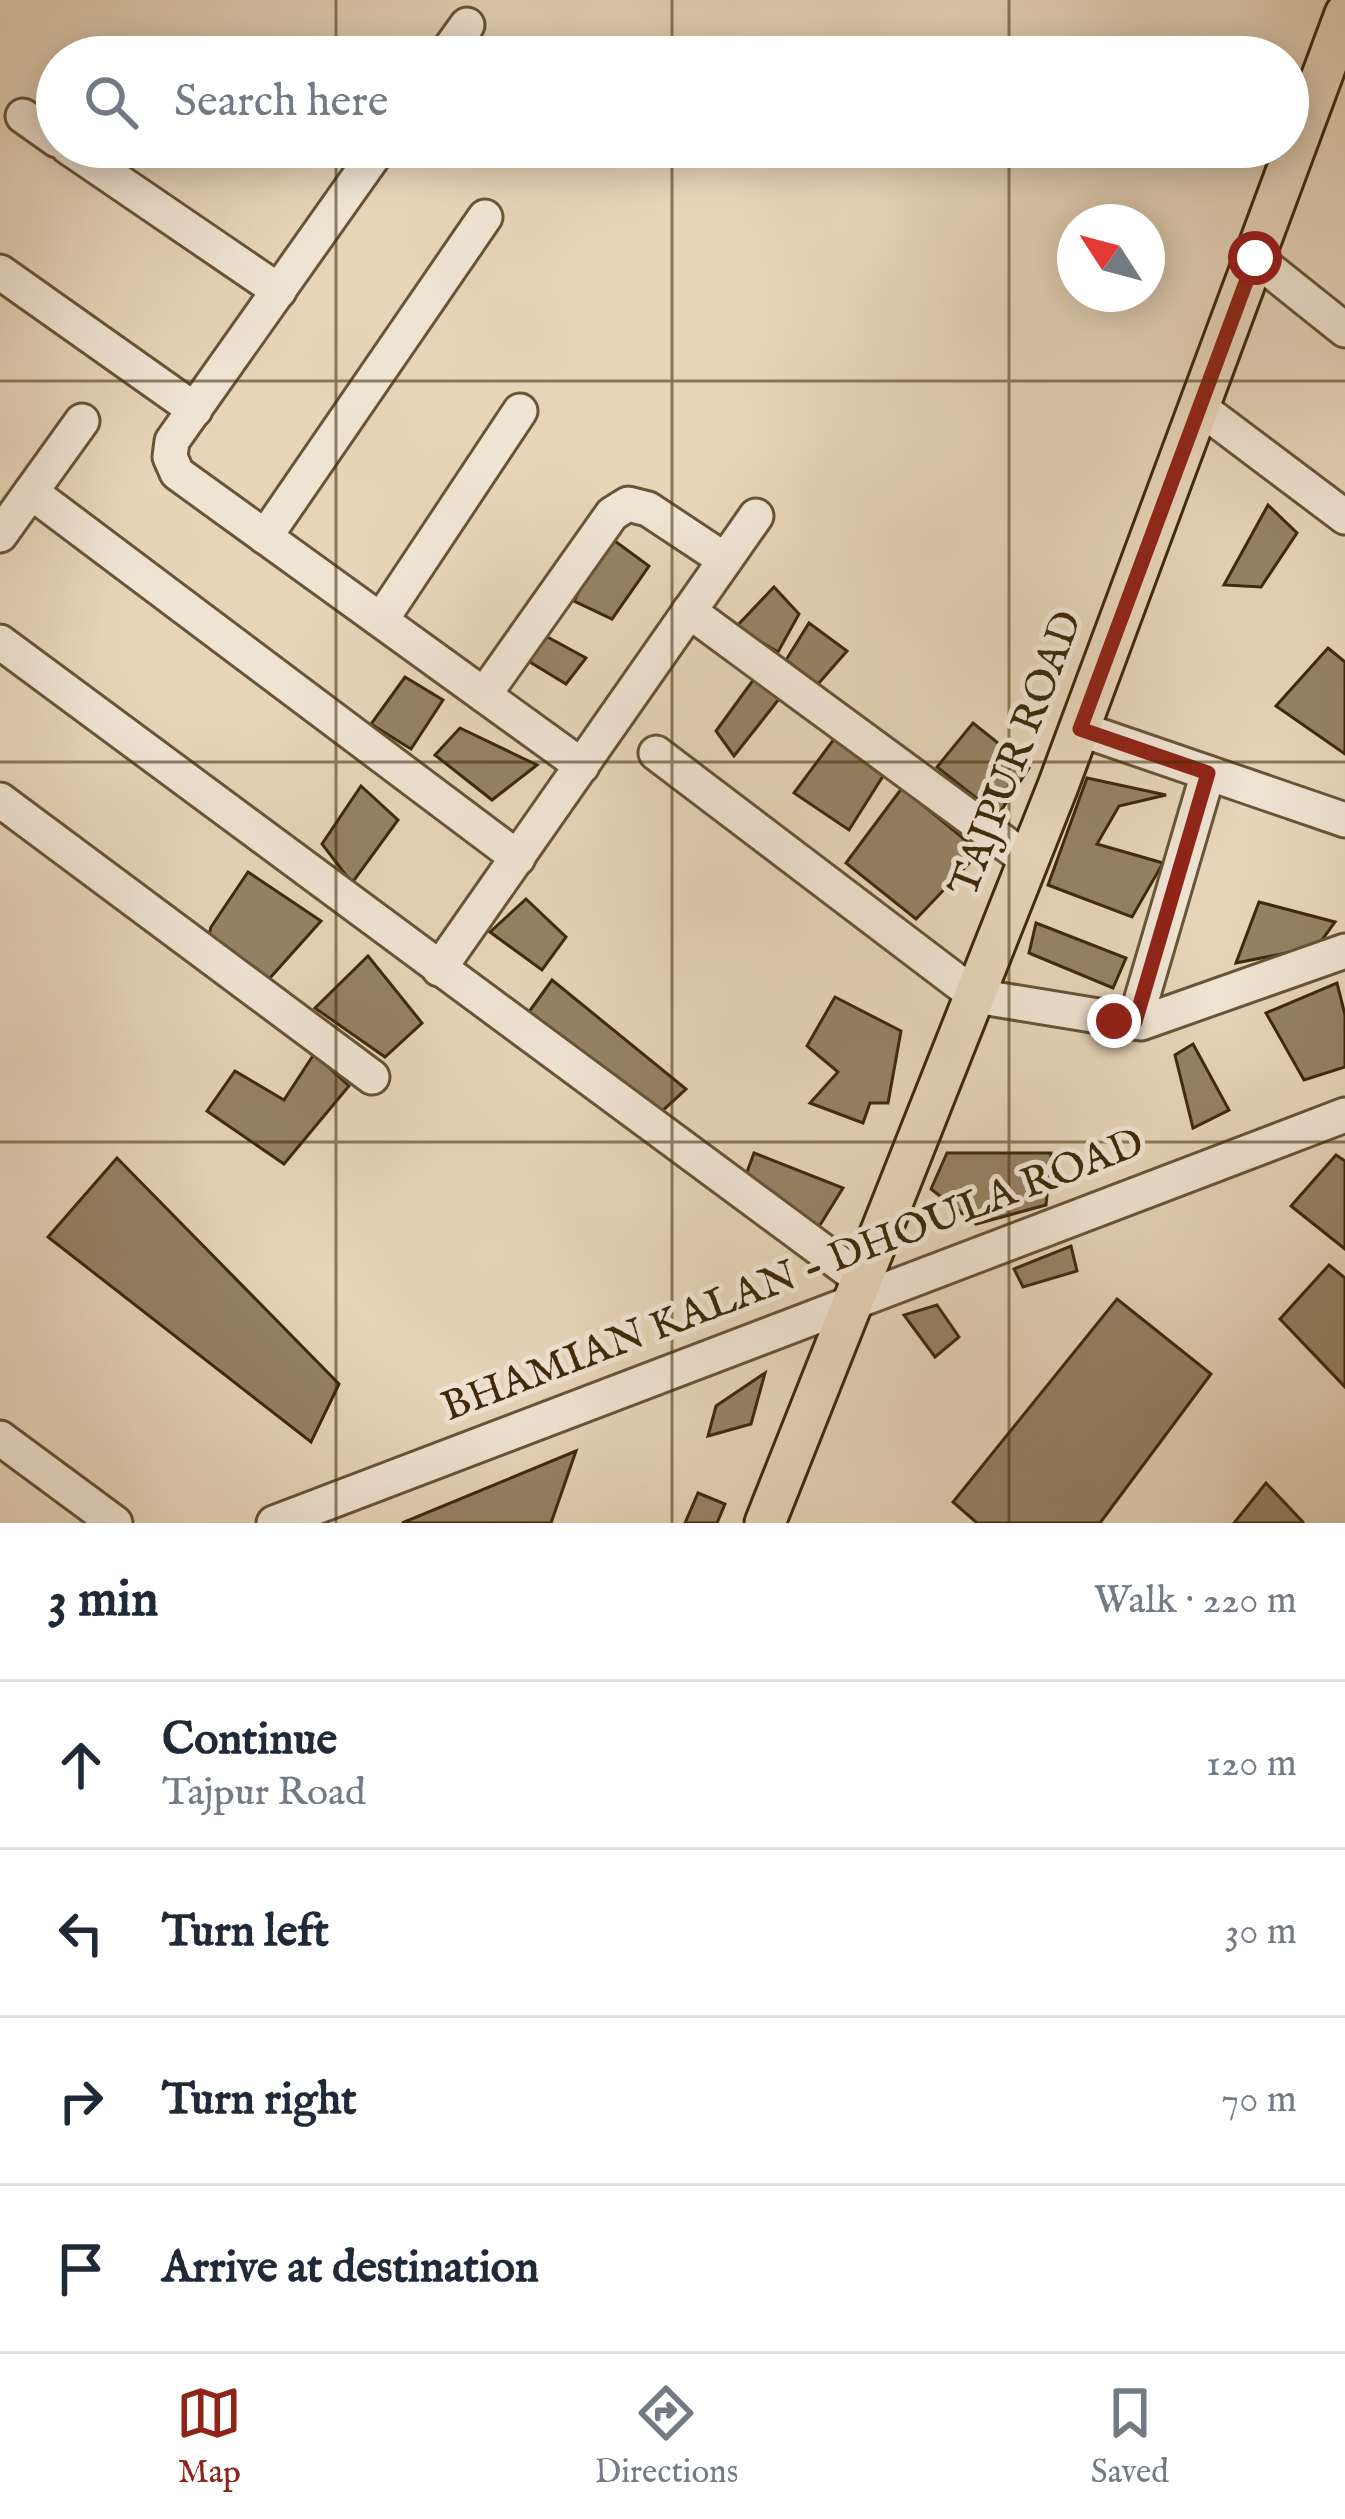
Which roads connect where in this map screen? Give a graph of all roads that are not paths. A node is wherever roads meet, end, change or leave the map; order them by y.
1 (1345, 14) edge
2 (466, 25) dead end
3 (458, 36) edge
4 (1309, 112) edge
5 (23, 116) dead end
6 (36, 125) edge
7 (99, 168) edge
8 (365, 168) edge
9 (1288, 168) edge
10 (485, 217) dead end
11 (1255, 258) junction
12 (0, 272) edge
13 (279, 291) junction
14 (1345, 330) edge
15 (1199, 406) junction
16 (195, 410) junction
17 (520, 411) dead end
18 (82, 422) dead end
19 (31, 492) junction
20 (756, 516) dead end
21 (1345, 517) edge
22 (0, 535) edge
23 (266, 537) junction
24 (725, 560) junction
25 (689, 611) junction
26 (381, 620) junction
27 (0, 641) edge
28 (484, 695) junction
29 (1080, 729) junction
30 (656, 753) dead end
31 (582, 766) junction
32 (1208, 773) junction
33 (0, 800) edge
34 (1345, 820) edge
35 (518, 858) junction
36 (1029, 861) junction
37 (1345, 951) edge
38 (439, 969) junction
39 (976, 996) junction
40 (1135, 1022) junction
41 (372, 1077) dead end
42 (1345, 1115) edge
43 (858, 1290) junction
44 (0, 1438) edge
45 (115, 1523) edge
46 (274, 1523) edge
47 (765, 1523) edge

1 - 4 main road, TAJPUR ROAD
2 - 3 street
5 - 6 street
7 - 13 street
8 - 13 street
9 - 11 main road, TAJPUR ROAD
10 - 23 street
11 - 14 street
11 - 15 main road, TAJPUR ROAD
12 - 16 street
13 - 16 street
15 - 21 street
15 - 29 main road, TAJPUR ROAD
16 - 23 street
17 - 26 street
18 - 19 street
19 - 22 street
19 - 35 street
20 - 24 street
23 - 26 street
24 - 25 street
24 - 28 street
25 - 31 street
25 - 36 street
26 - 28 street
27 - 38 street
28 - 31 street
29 - 32 street
29 - 36 main road, TAJPUR ROAD
30 - 39 street
31 - 35 street
32 - 34 street
32 - 40 street
33 - 41 street
35 - 38 street
36 - 39 main road, TAJPUR ROAD
37 - 40 street
38 - 43 street
39 - 40 street
39 - 43 main road, TAJPUR ROAD
42 - 43 street, BHAMIAN KALAN - DHOULA ROAD
43 - 46 street, BHAMIAN KALAN - DHOULA ROAD
43 - 47 main road, TAJPUR ROAD
44 - 45 street

